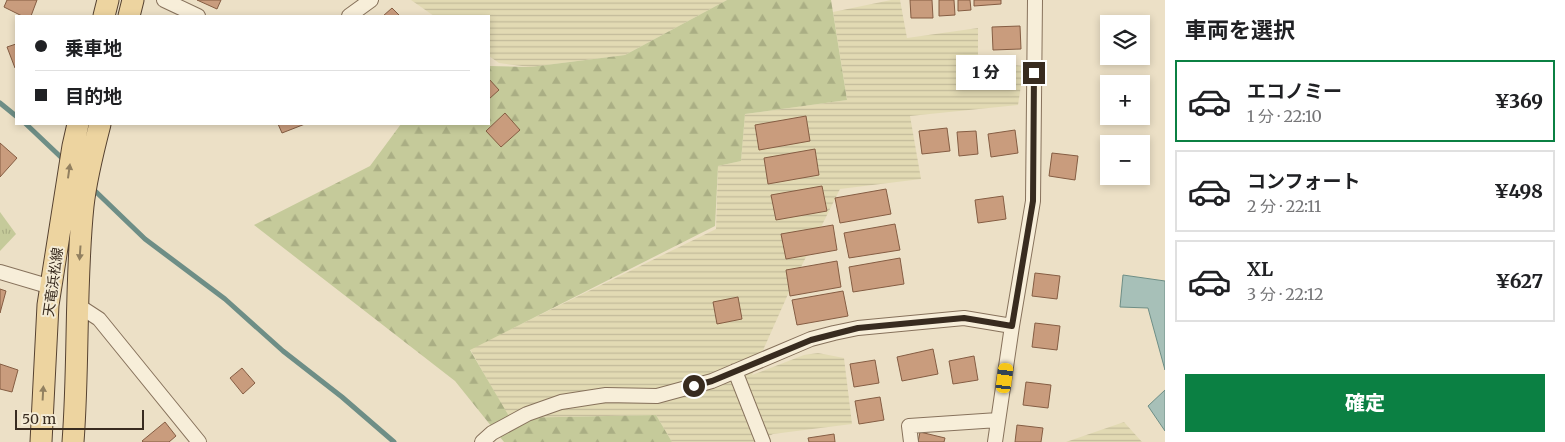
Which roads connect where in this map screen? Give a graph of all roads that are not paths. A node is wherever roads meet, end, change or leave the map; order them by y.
1 (108, 0) edge
2 (133, 0) edge
3 (164, 0) edge
4 (372, 0) edge
5 (1035, 0) edge
6 (104, 15) edge
7 (128, 15) edge
8 (196, 15) edge
9 (350, 15) edge
10 (78, 125) edge
11 (100, 125) edge
12 (75, 200) junction
13 (0, 272) edge
14 (51, 287) junction
15 (76, 304) junction
16 (1012, 326) junction
17 (735, 371) junction
18 (998, 420) junction
19 (41, 442) edge
20 (73, 442) edge
21 (199, 442) edge
22 (482, 442) edge
23 (763, 442) edge
24 (911, 442) edge
25 (995, 442) edge

1 - 6 main road
2 - 7 main road
3 - 8 street
4 - 9 street
5 - 16 street
12 -> 10 main road, 天竜浜松線
11 - 12 main road, 天竜浜松線
12 - 14 main road, 天竜浜松線
12 -> 15 main road, 天竜浜松線
13 - 14 street
19 -> 14 main road, 天竜浜松線
15 - 20 main road, 天竜浜松線
15 - 21 street
16 - 17 street
16 - 18 street
17 - 22 street
17 - 23 street
18 - 24 street
18 - 25 street

